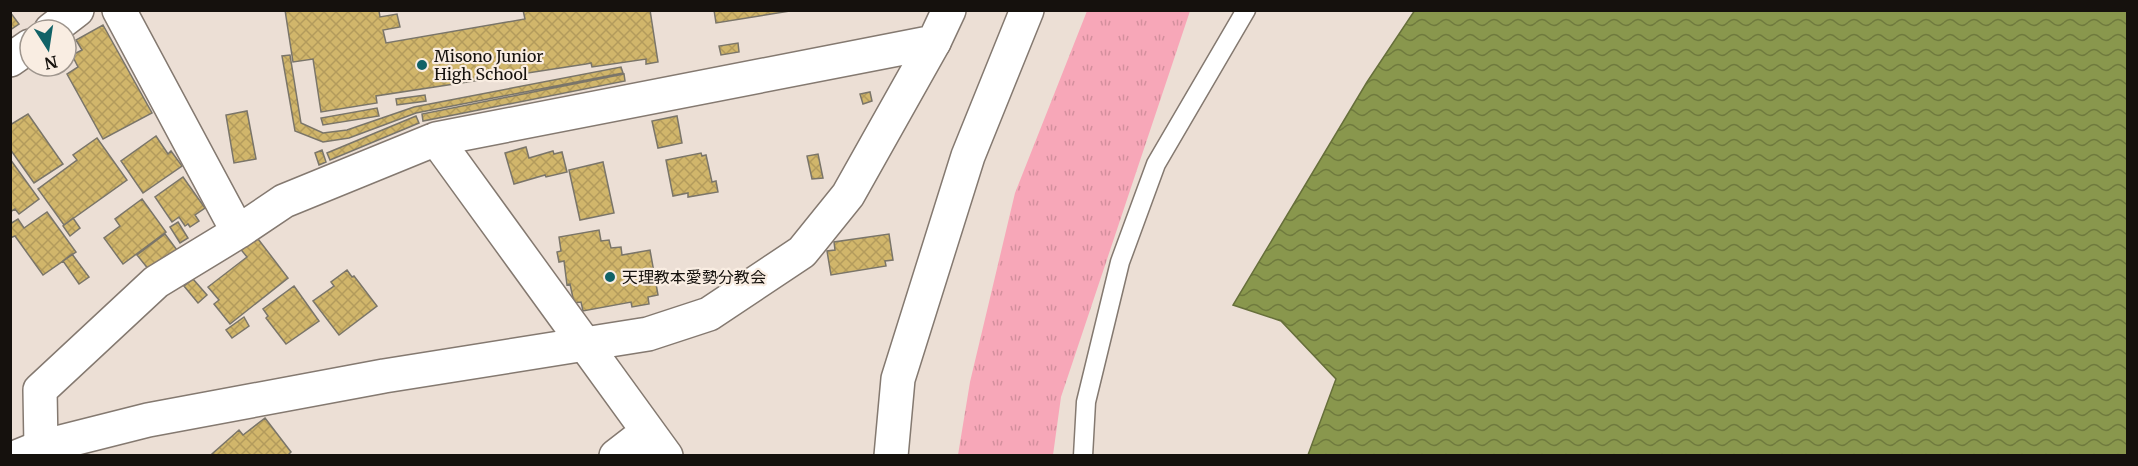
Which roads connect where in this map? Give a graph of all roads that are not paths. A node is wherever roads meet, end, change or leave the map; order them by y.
1 (119, 10) edge
2 (949, 10) edge
3 (1027, 10) edge
4 (1245, 10) edge
5 (934, 42) junction
6 (436, 139) junction
7 (238, 232) junction
8 (584, 344) junction
9 (656, 444) edge
10 (30, 451) edge
11 (616, 456) edge
12 (891, 456) edge
13 (1083, 456) edge

1 - 7 street
2 - 5 street
3 - 12 street
4 - 13 lane
5 - 6 street
5 - 8 street
6 - 7 street
6 - 8 street
7 - 10 street
8 - 9 street
8 - 10 street
9 - 11 street

